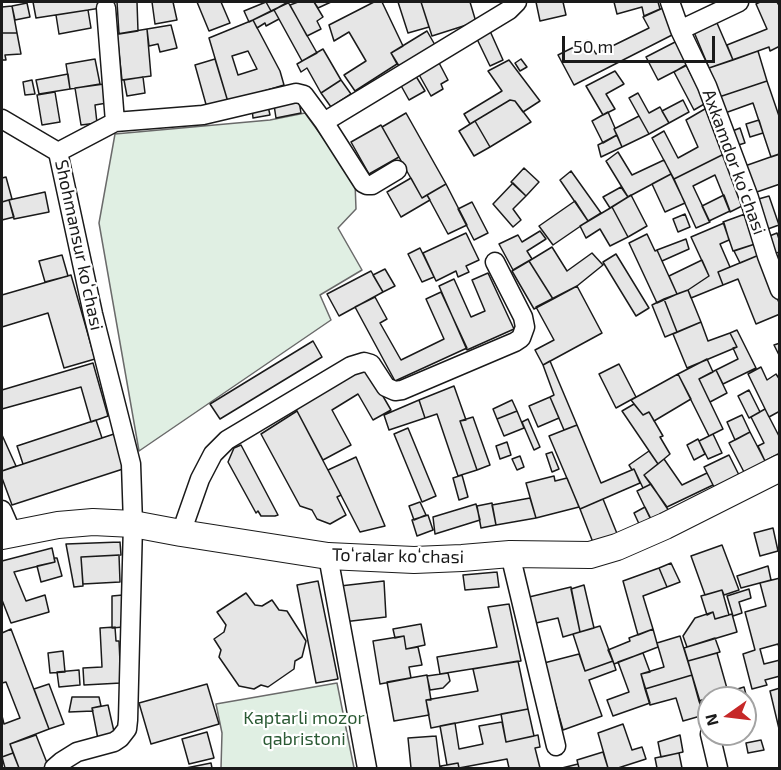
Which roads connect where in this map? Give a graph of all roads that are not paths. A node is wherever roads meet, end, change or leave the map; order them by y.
1 (517, 2) edge
2 (670, 2) edge
3 (739, 2) edge
4 (106, 8) dead end
5 (680, 30) junction
6 (2, 119) edge
7 (115, 122) junction
8 (324, 122) junction
9 (58, 152) junction
10 (398, 170) dead end
11 (495, 262) dead end
12 (780, 291) edge
13 (780, 468) edge
14 (2, 510) edge
15 (133, 524) junction
16 (181, 533) junction
17 (7, 535) edge
18 (510, 554) junction
19 (328, 556) junction
20 (556, 746) dead end
21 (713, 746) edge
22 (54, 768) edge
23 (367, 768) edge
24 (718, 768) edge

1 - 8 street
2 - 5 street, Axkamdor koʻchasi
3 - 5 street
4 - 7 street
5 - 12 street, Axkamdor koʻchasi
6 - 9 street
7 - 8 street, Shohmansur koʻchasi
7 - 9 street, Shohmansur koʻchasi
8 - 10 street
9 - 15 street, Shohmansur koʻchasi
11 - 16 street
13 - 18 street, Toʻralar koʻchasi
14 - 17 street
15 - 16 street, Toʻralar koʻchasi
15 - 17 street, Toʻralar koʻchasi
15 - 22 street, Shohmansur koʻchasi
16 - 19 street, Toʻralar koʻchasi
18 - 19 street, Toʻralar koʻchasi
18 - 20 street
19 - 23 street
21 - 24 street

